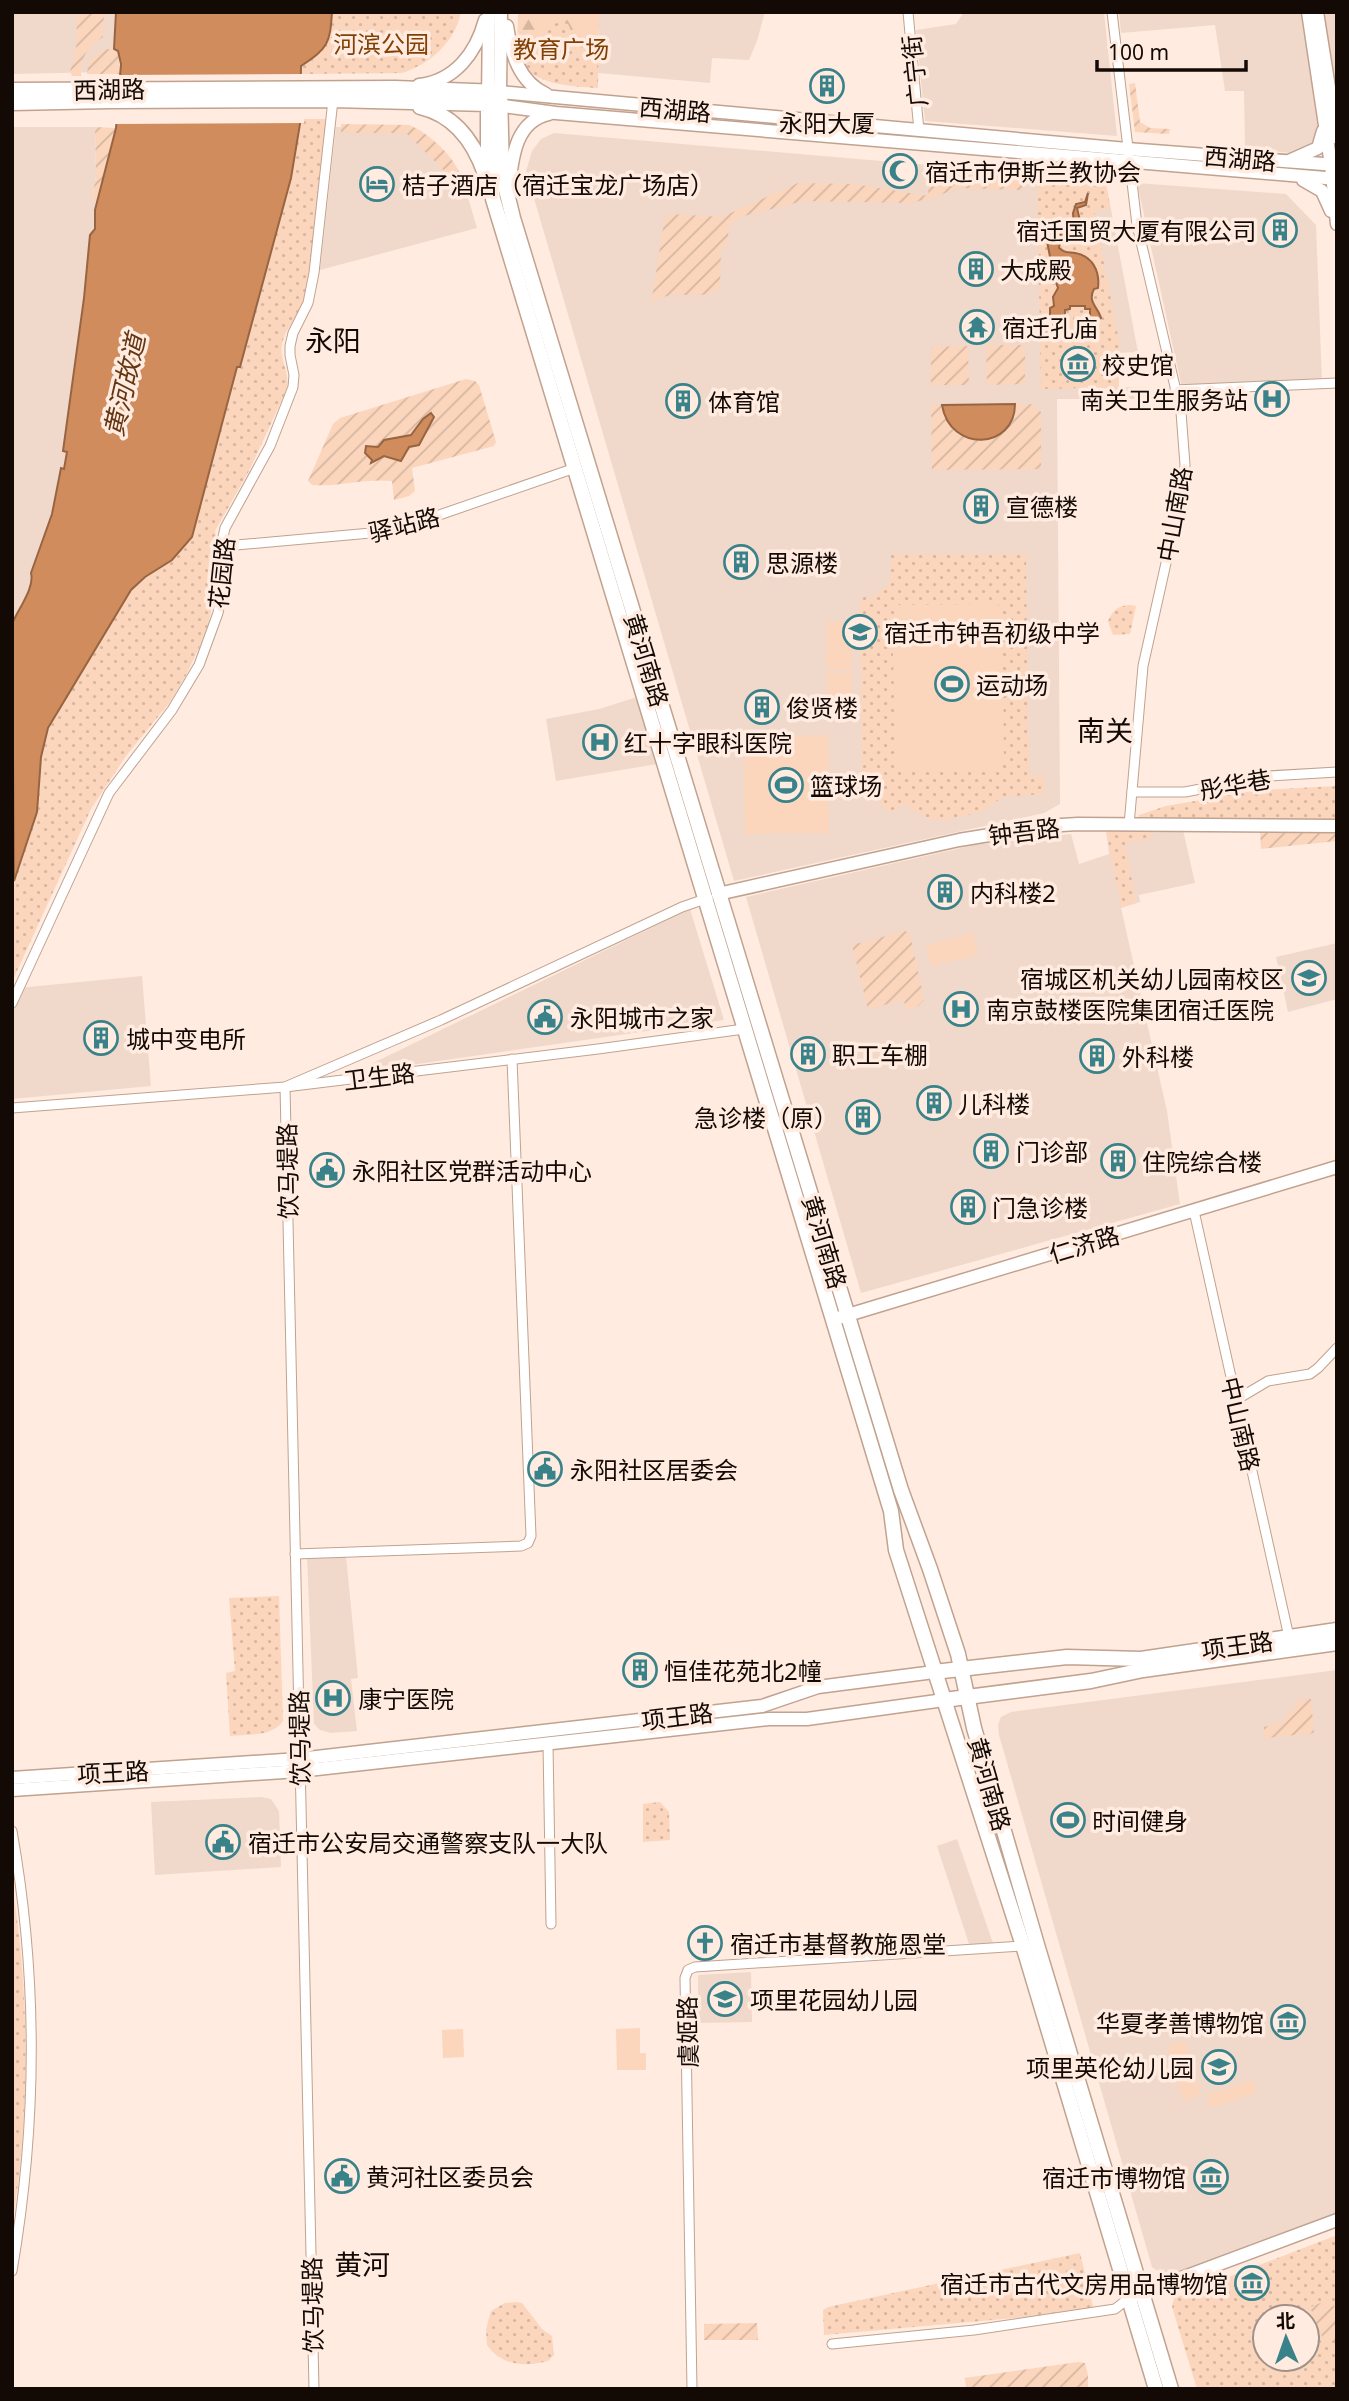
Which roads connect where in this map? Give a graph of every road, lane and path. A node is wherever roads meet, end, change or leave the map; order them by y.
1 (488, 12) edge
2 (503, 12) edge
3 (908, 12) edge
4 (1112, 12) edge
5 (1308, 12) edge
6 (1317, 12) edge
7 (12, 90) edge
8 (394, 94) junction
9 (111, 95) junction
10 (494, 98) junction
11 (556, 98) junction
12 (333, 100) junction
13 (12, 103) edge
14 (556, 113) junction
15 (1331, 119) edge
16 (919, 131) junction
17 (1337, 138) edge
18 (1127, 149) junction
19 (1130, 163) junction
20 (1334, 165) edge
21 (1285, 169) junction
22 (1335, 179) edge
23 (500, 199) junction
24 (1337, 224) edge
25 (1337, 232) edge
26 (1337, 383) edge
27 (1175, 390) junction
28 (575, 468) junction
29 (225, 546) junction
30 (1337, 772) edge
31 (1132, 792) junction
32 (1129, 825) junction
33 (1337, 826) edge
34 (712, 897) junction
35 (12, 1003) edge
36 (744, 1029) junction
37 (512, 1059) junction
38 (285, 1087) junction
39 (12, 1108) edge
40 (1337, 1167) edge
41 (1194, 1211) junction
42 (847, 1315) junction
43 (831, 1320) junction
44 (1337, 1348) edge
45 (1236, 1400) junction
46 (295, 1554) junction
47 (1337, 1630) edge
48 (1289, 1637) junction
49 (1337, 1643) edge
50 (962, 1669) junction
51 (934, 1672) junction
52 (967, 1698) junction
53 (944, 1700) junction
54 (548, 1744) junction
55 (299, 1765) junction
56 (12, 1778) edge
57 (12, 1790) edge
58 (12, 1831) edge
59 (551, 1924) dead end
60 (1023, 1946) junction
61 (1337, 2220) edge
62 (12, 2271) edge
63 (1135, 2295) junction
64 (832, 2344) dead end
65 (314, 2389) edge
66 (692, 2389) edge
67 (1156, 2389) edge
68 (1171, 2389) edge

1 - 8 main road
1 - 10 main road
2 - 10 main road
2 - 11 main road
3 - 16 street, 广宁街
4 - 18 street, 中山南路
5 - 15 main road
6 - 15 main road
7 - 9 main road, 西湖路
8 - 10 main road, 西湖路
8 - 12 main road, 西湖路
8 - 23 main road
9 - 12 main road, 西湖路
9 - 13 main road, 西湖路
10 - 11 main road, 西湖路
10 - 14 main road, 西湖路
10 - 23 main road, 黄河南路
11 - 16 main road, 西湖路
12 - 29 street, 花园路
14 - 19 main road, 西湖路
14 - 23 main road
15 - 17 main road
15 - 20 main road
15 - 21 main road
16 - 18 main road, 西湖路
18 - 19 street, 中山南路
18 - 21 main road, 西湖路
19 - 21 main road, 西湖路
19 - 27 street, 中山南路
20 - 21 main road, 西湖路
20 - 22 main road
21 - 22 main road, 西湖路
21 - 25 main road
22 - 24 main road
23 - 28 main road, 黄河南路
23 - 34 main road, 黄河南路
26 - 27 street
27 - 31 street, 中山南路
28 - 29 street, 驿站路
28 - 34 main road, 黄河南路
29 - 35 street, 花园路
30 - 31 street, 彤华巷
31 - 32 street, 中山南路
32 - 33 main road, 钟吾路
32 - 34 main road, 钟吾路
34 - 36 main road, 黄河南路
34 - 38 street
34 - 42 main road, 黄河南路
36 - 37 street, 卫生路
36 - 43 main road, 黄河南路
37 - 38 street, 卫生路
37 - 46 street
38 - 39 street, 卫生路
38 - 46 street, 饮马堤路
40 - 41 main road, 仁济路
41 - 42 main road, 仁济路
41 - 45 street, 中山南路
42 - 43 main road, 仁济路
42 - 50 main road, 黄河南路
43 - 51 main road, 黄河南路
44 - 45 street
45 - 48 street, 中山南路
46 - 55 street, 饮马堤路
47 - 48 main road, 项王路
48 - 50 main road, 项王路
49 - 52 main road, 项王路
50 - 51 main road, 项王路
50 - 52 main road, 黄河南路
51 - 53 main road, 黄河南路
51 - 55 main road, 项王路
52 - 53 main road, 项王路
52 - 63 main road, 黄河南路
53 - 54 main road, 项王路
53 - 60 main road, 黄河南路
54 - 55 main road, 项王路
54 - 59 street
55 - 56 main road, 项王路
55 - 57 main road, 项王路
55 - 65 street, 饮马堤路
58 - 62 street
60 - 63 main road, 黄河南路
60 - 66 street, 虞姬路
61 - 63 main road
63 - 64 street
63 - 67 main road, 黄河南路
63 - 68 main road, 黄河南路

